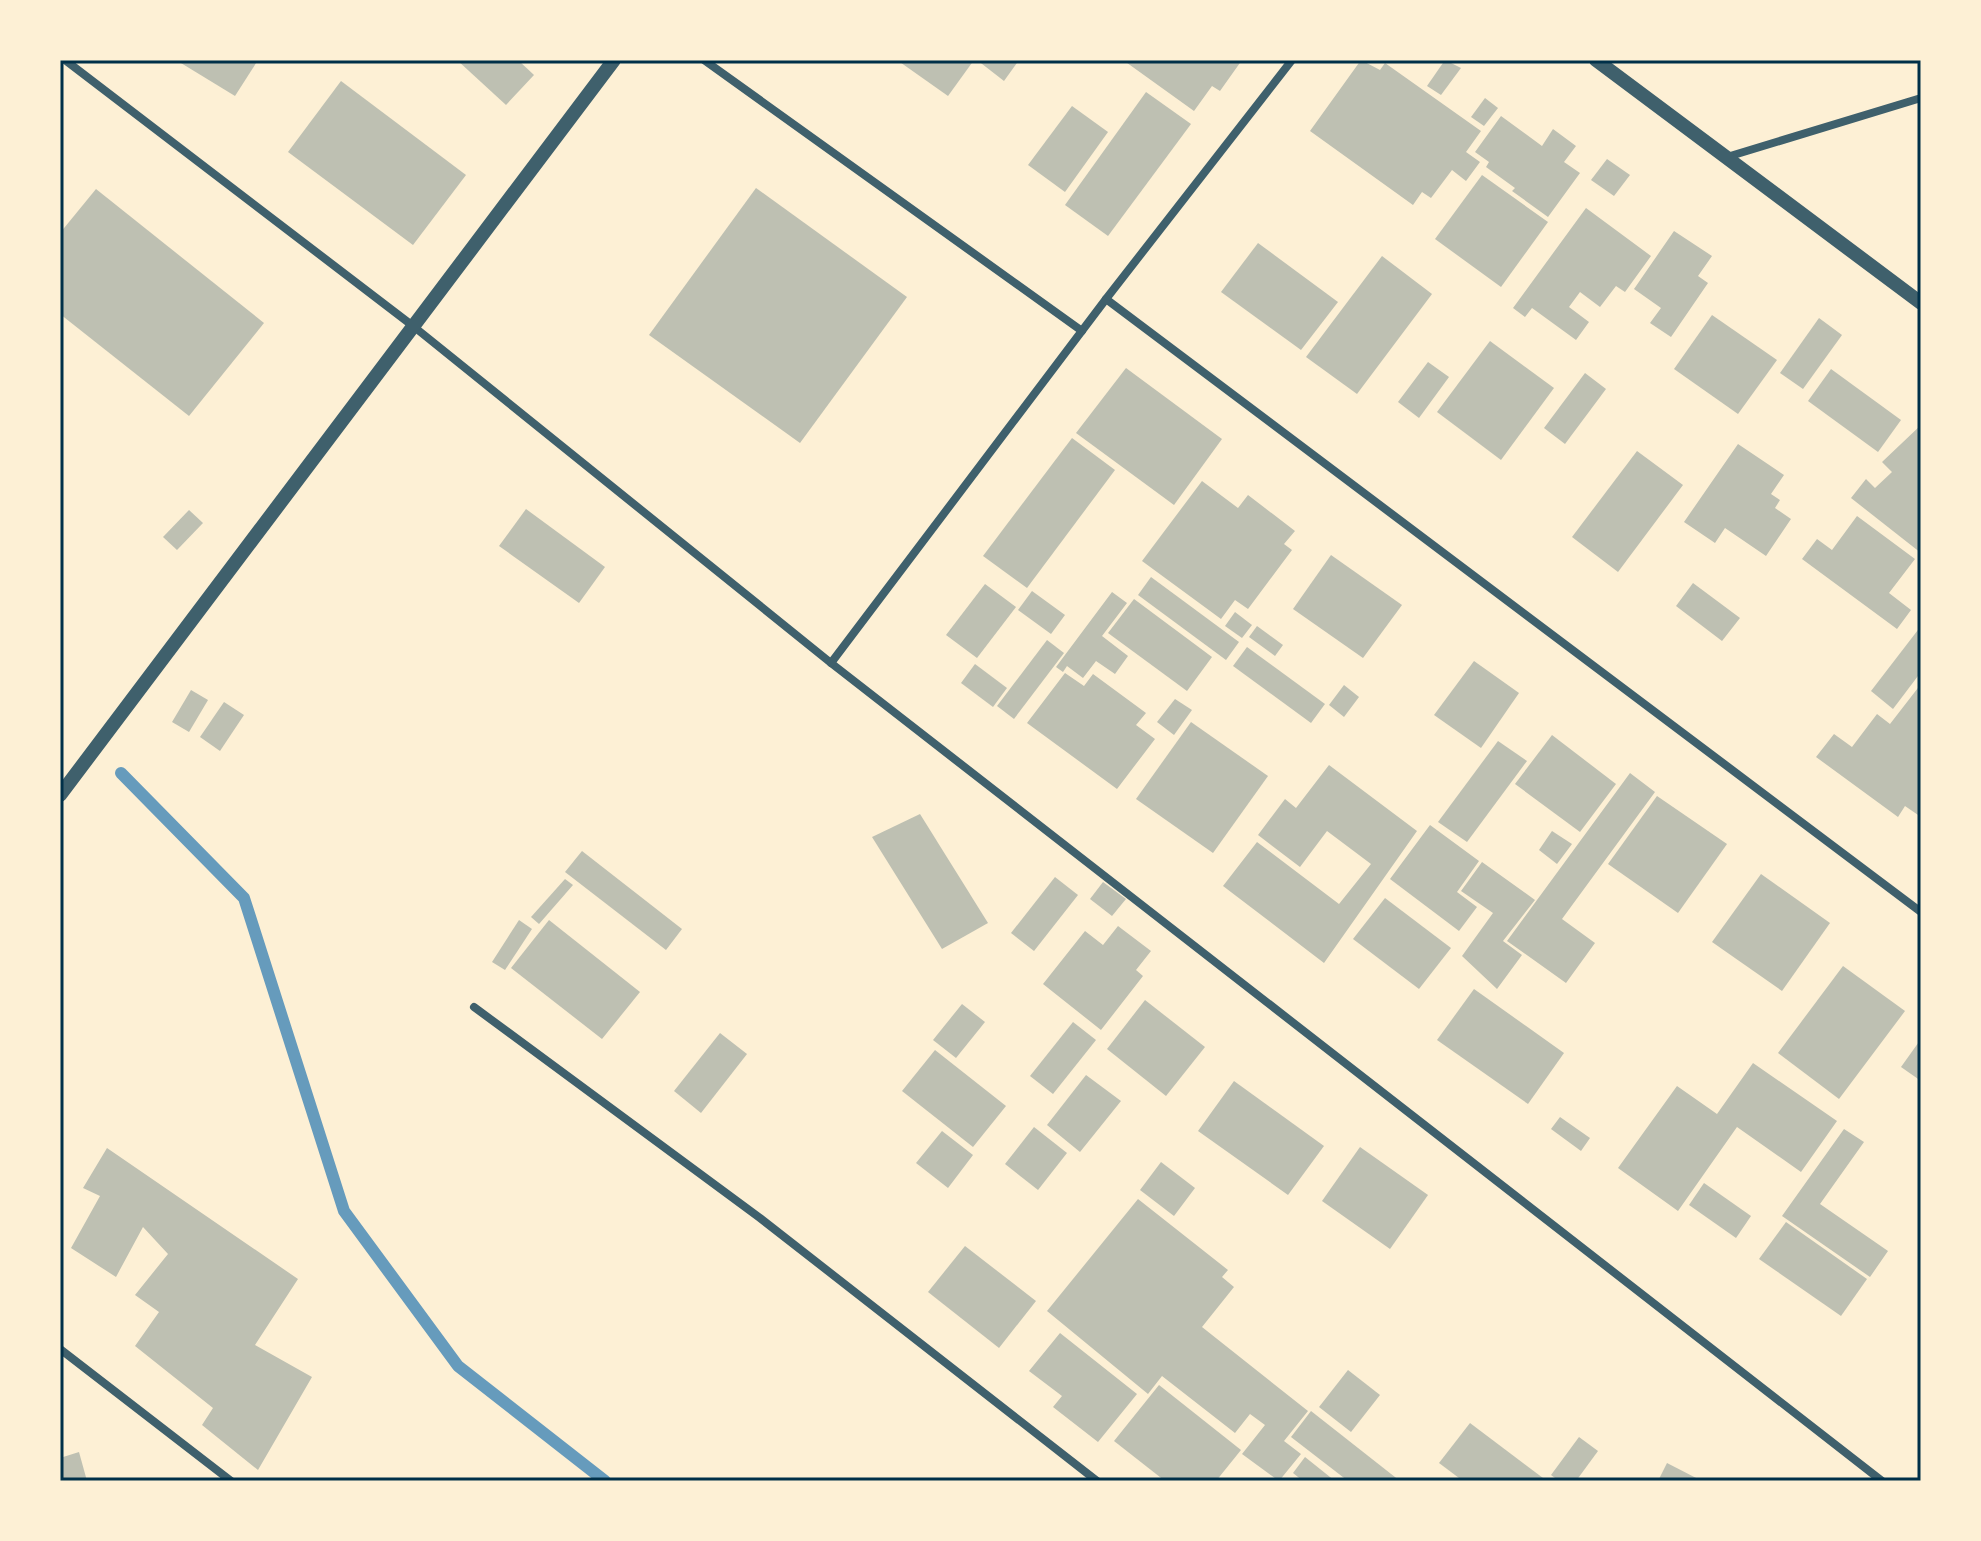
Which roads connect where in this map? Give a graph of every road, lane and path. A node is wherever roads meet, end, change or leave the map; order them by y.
1 (65, 60) edge
2 (614, 60) edge
3 (704, 60) edge
4 (1292, 60) edge
5 (1596, 60) edge
6 (1921, 98) edge
7 (1726, 157) junction
8 (1106, 299) junction
9 (1921, 303) edge
10 (413, 326) junction
11 (1082, 331) junction
12 (831, 663) junction
13 (60, 795) edge
14 (1921, 912) edge
15 (474, 1007) dead end
16 (60, 1349) edge
17 (231, 1481) edge
18 (1097, 1481) edge
19 (1882, 1481) edge

1 - 10 street
2 - 10 street
3 - 11 street
4 - 8 street
5 - 7 street
6 - 7 street
7 - 9 street
8 - 11 street
8 - 14 street
10 - 12 street
10 - 13 street
11 - 12 street
12 - 19 street
15 - 18 street
16 - 17 street

